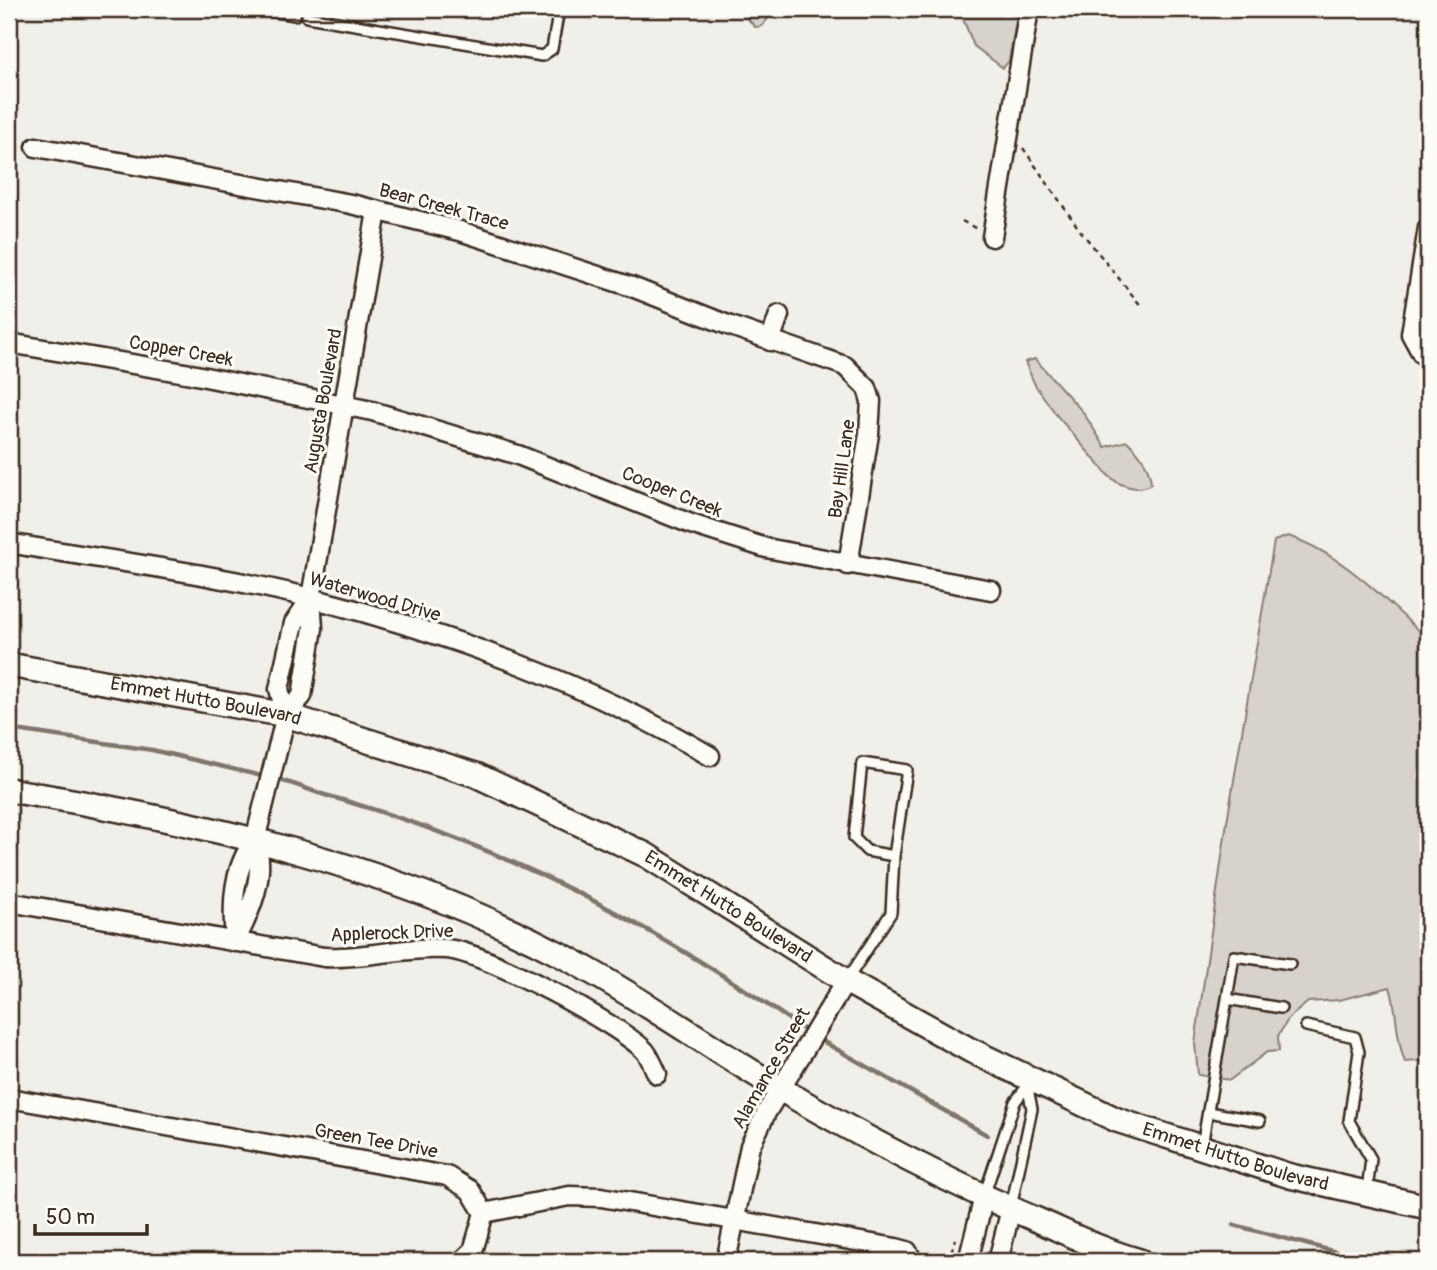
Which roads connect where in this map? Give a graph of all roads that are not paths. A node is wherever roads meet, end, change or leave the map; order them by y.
1 (258, 9) edge
2 (559, 9) edge
3 (1029, 9) edge
4 (276, 10) edge
5 (295, 15) dead end
6 (312, 15) edge
7 (36, 147) dead end
8 (377, 211) junction
9 (1428, 228) edge
10 (992, 237) dead end
11 (779, 314) dead end
12 (771, 341) junction
13 (9, 343) edge
14 (1428, 355) edge
15 (827, 361) joint
16 (344, 405) junction
17 (9, 542) edge
18 (848, 565) junction
19 (991, 590) dead end
20 (311, 598) junction
21 (9, 665) edge
22 (285, 715) junction
23 (710, 756) dead end
24 (9, 790) edge
25 (255, 840) junction
26 (894, 856) junction
27 (9, 902) edge
28 (235, 942) junction
29 (1290, 964) dead end
30 (846, 981) junction
31 (1227, 999) junction
32 (1281, 1009) dead end
33 (1306, 1026) dead end
34 (657, 1074) dead end
35 (1030, 1084) junction
36 (781, 1089) junction
37 (9, 1098) edge
38 (1208, 1112) junction
39 (1260, 1121) dead end
40 (1202, 1147) junction
41 (1367, 1193) junction
42 (984, 1197) junction
43 (1428, 1207) edge
44 (1010, 1209) junction
45 (484, 1213) junction
46 (734, 1220) junction
47 (462, 1261) edge
48 (726, 1261) edge
49 (913, 1261) edge
50 (968, 1261) edge
51 (998, 1261) edge
52 (1140, 1261) edge

1 - 4 lane
2 - 6 lane
3 - 10 street
4 - 5 lane
7 - 8 street, Bear Creek Trace
8 - 12 street, Bear Creek Trace
8 - 16 street, Augusta Boulevard
9 - 14 street
11 - 12 street
12 - 15 street, Bear Creek Trace
13 - 16 street, Copper Creek
15 - 18 street, Bay Hill Lane
16 - 18 street, Cooper Creek
16 - 20 street, Augusta Boulevard
17 - 20 street, Waterwood Drive
18 - 19 street, Cooper Creek
20 - 22 street, Augusta Boulevard
20 - 23 street, Waterwood Drive
21 - 22 street, Emmet Hutto Boulevard
22 - 25 street, Augusta Boulevard
22 - 30 street, Emmet Hutto Boulevard
24 - 25 street
25 - 28 street, Augusta Boulevard
25 - 36 street
26 - 26 lane
26 - 30 lane
27 - 28 street, Applerock Drive
28 - 34 street, Applerock Drive
29 - 31 lane
30 - 35 street, Emmet Hutto Boulevard
30 - 36 street, Alamance Street
31 - 32 lane
31 - 38 lane
33 - 41 lane
35 - 40 street, Emmet Hutto Boulevard
35 - 42 lane
35 - 44 lane
36 - 42 street
36 - 46 street, Alamance Street
37 - 45 street, Green Tee Drive
38 - 39 lane
38 - 40 lane
40 - 41 street, Emmet Hutto Boulevard
41 - 43 street, Emmet Hutto Boulevard
42 - 44 street
42 - 50 street
44 - 51 street
44 - 52 street
45 - 46 street
45 - 47 street
46 - 48 street, Alamance Street
46 - 49 street

